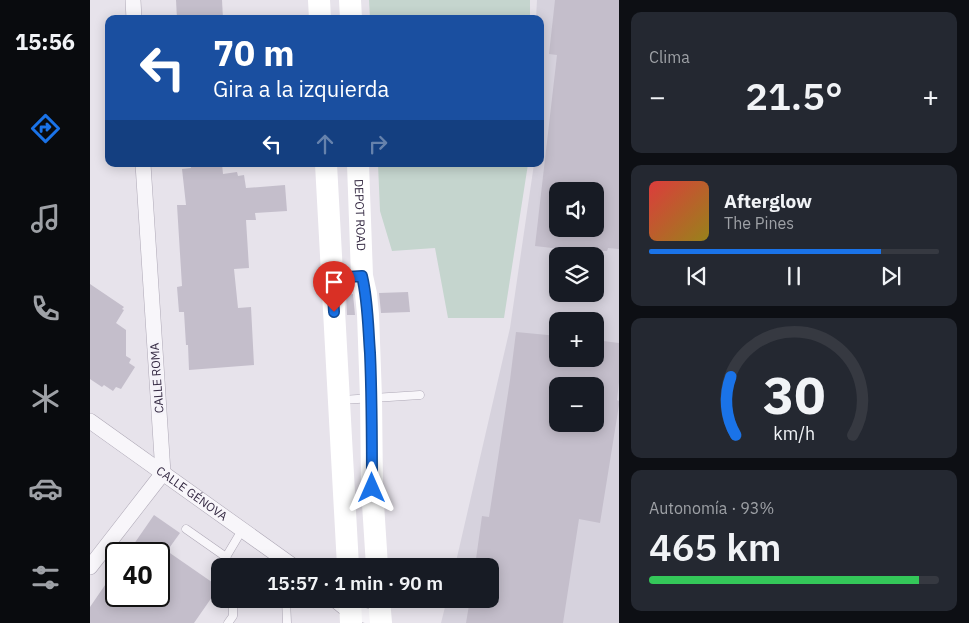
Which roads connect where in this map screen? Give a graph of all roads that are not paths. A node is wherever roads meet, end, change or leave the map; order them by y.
1 (133, 0) edge
2 (319, 0) edge
3 (350, 0) edge
4 (134, 15) edge
5 (320, 15) edge
6 (351, 15) edge
7 (143, 167) edge
8 (326, 167) edge
9 (358, 167) edge
10 (362, 276) junction
11 (332, 278) junction
12 (420, 395) dead end
13 (371, 398) junction
14 (339, 400) junction
15 (90, 421) edge
16 (163, 473) junction
17 (186, 529) dead end
18 (242, 530) junction
19 (226, 557) joint
20 (280, 558) edge
21 (348, 558) edge
22 (376, 558) edge
23 (90, 566) edge
24 (233, 608) edge
25 (286, 608) edge
26 (346, 608) edge
27 (380, 614) edge
28 (228, 623) edge
29 (287, 623) edge

1 - 4 street
2 - 5 street
3 - 6 street
7 - 16 street, CALLE ROMA
8 - 11 street
9 - 10 street, DEPOT ROAD
10 - 11 lane
10 - 13 street, DEPOT ROAD
11 - 14 street
12 - 13 lane
13 - 14 lane
13 - 22 street, DEPOT ROAD
14 - 21 street
15 - 16 street, CALLE GÉNOVA
16 - 18 street, CALLE GÉNOVA
16 - 23 street
17 - 19 lane
18 - 19 lane
18 - 20 street, CALLE GÉNOVA
24 - 28 lane
25 - 29 lane
26 - 27 street

